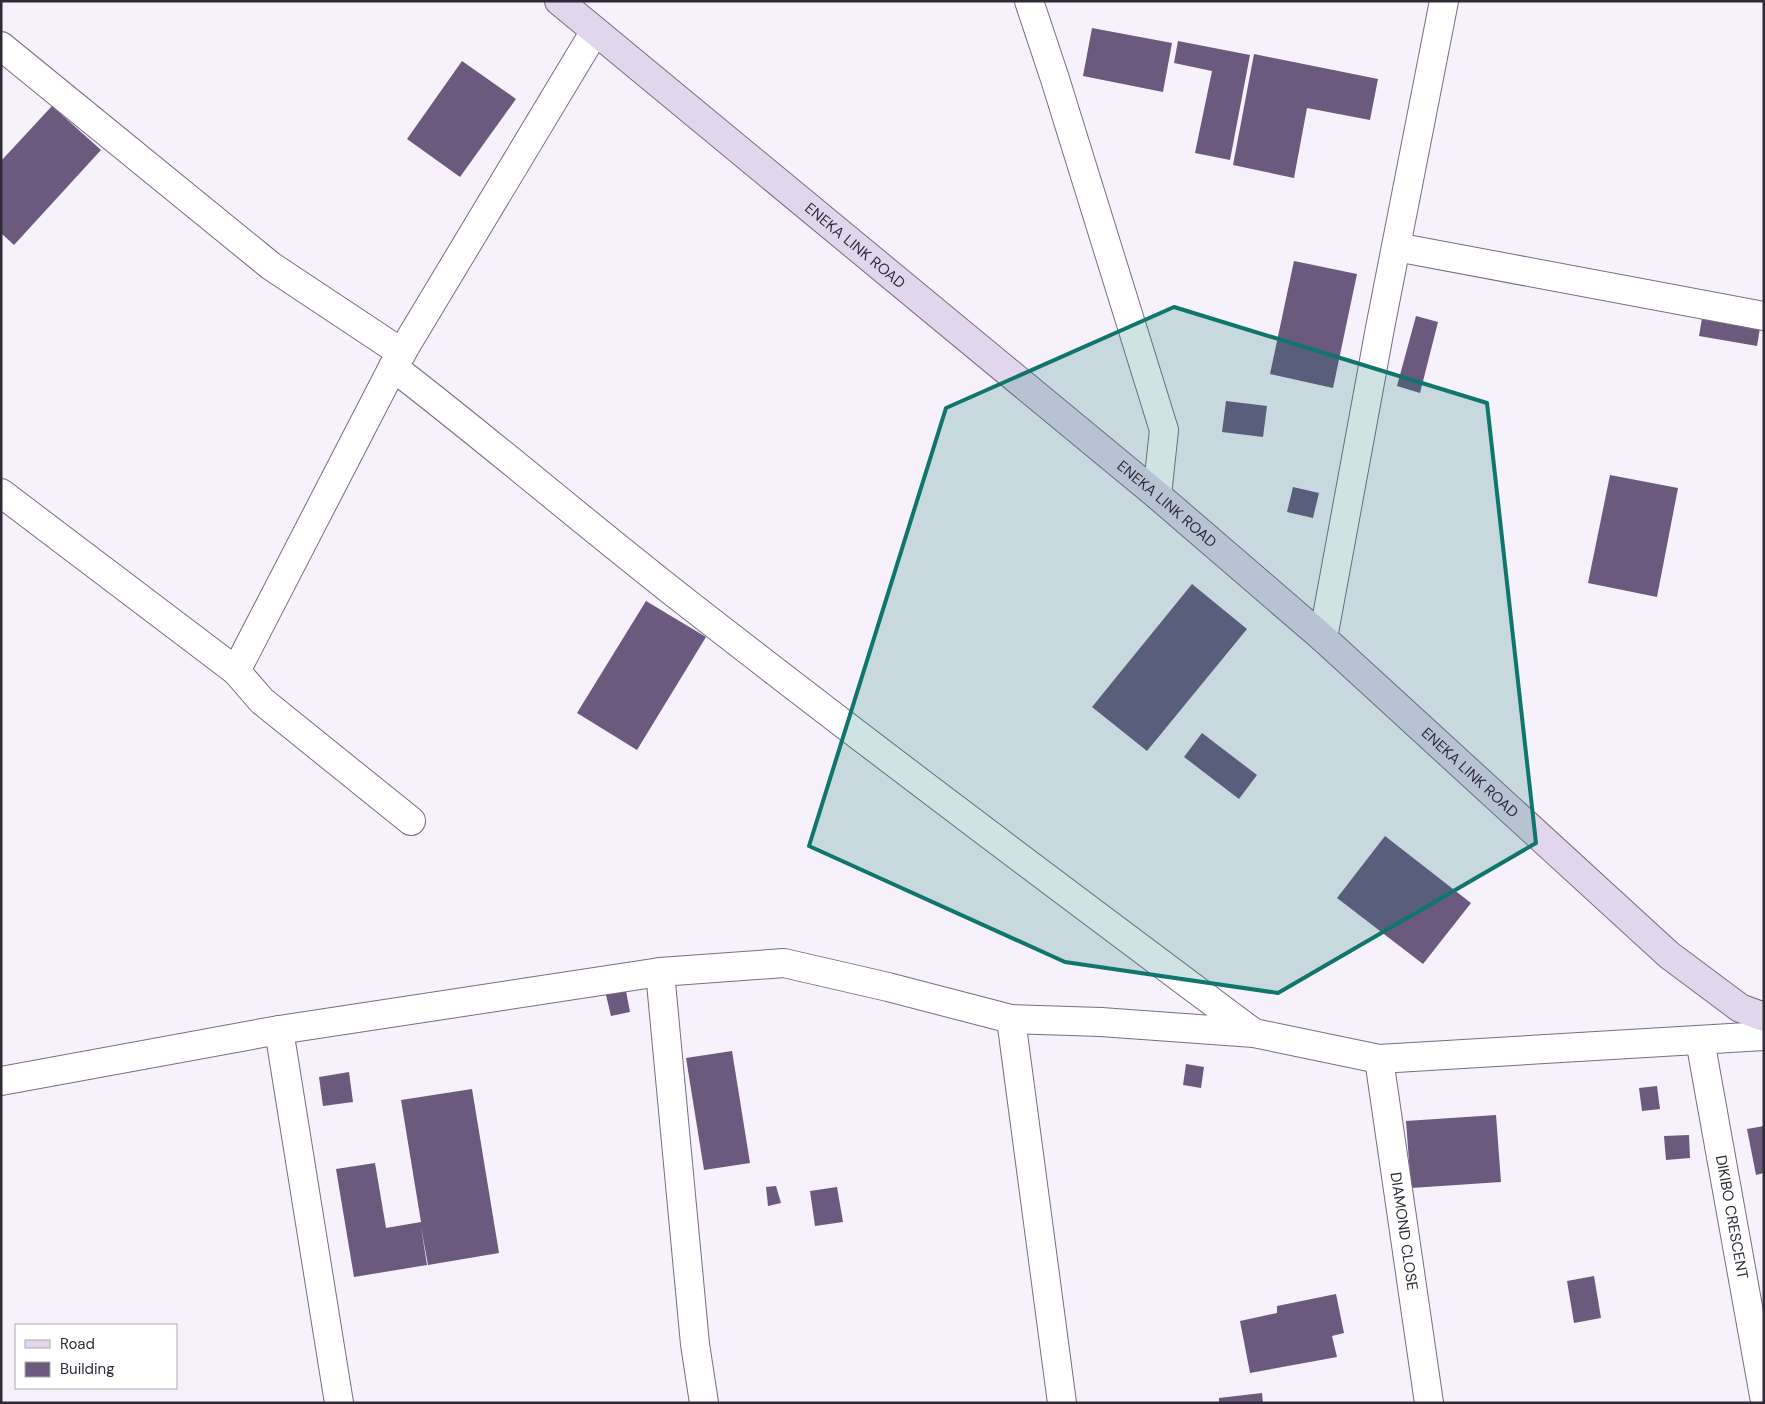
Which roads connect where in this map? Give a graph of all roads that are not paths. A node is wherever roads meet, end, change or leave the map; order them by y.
1 (558, 1) edge
2 (1030, 1) edge
3 (1444, 1) edge
4 (595, 31) junction
5 (1, 46) edge
6 (1396, 247) junction
7 (1764, 316) edge
8 (397, 360) junction
9 (1, 493) edge
10 (1157, 495) junction
11 (1323, 638) junction
12 (236, 671) junction
13 (410, 821) dead end
14 (660, 972) junction
15 (1764, 1016) edge
16 (1011, 1019) junction
17 (279, 1030) junction
18 (1254, 1032) junction
19 (1764, 1036) edge
20 (1700, 1040) junction
21 (1379, 1058) junction
22 (1, 1081) edge
23 (1764, 1396) edge
24 (339, 1403) edge
25 (704, 1403) edge
26 (1062, 1403) edge
27 (1429, 1403) edge

1 - 4 street, ENEKA LINK ROAD
2 - 10 street
3 - 6 street
4 - 8 street
4 - 10 street, ENEKA LINK ROAD
5 - 8 street
6 - 7 street
6 - 11 street
8 - 12 street
8 - 18 street
9 - 12 street
10 - 11 street, ENEKA LINK ROAD
11 - 15 street, ENEKA LINK ROAD
12 - 13 street
14 - 16 street
14 - 17 street
14 - 25 street
16 - 18 street
16 - 26 street
17 - 22 street
17 - 24 street
18 - 21 street
19 - 20 street
20 - 21 street
20 - 23 street, DIKIBO CRESCENT
21 - 27 street, DIAMOND CLOSE

